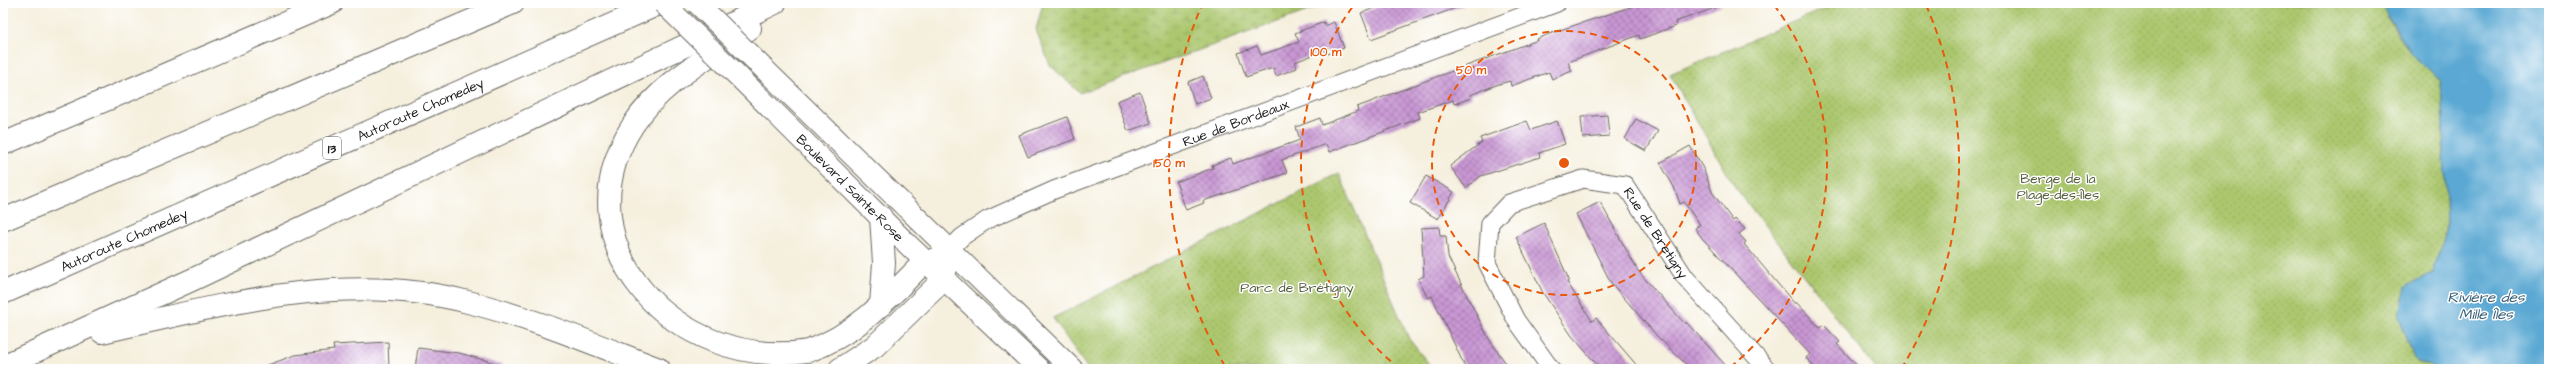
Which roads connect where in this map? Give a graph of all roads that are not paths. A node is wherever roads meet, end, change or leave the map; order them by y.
1 (332, 3) edge
2 (513, 3) edge
3 (662, 3) edge
4 (697, 3) edge
5 (775, 3) edge
6 (784, 3) edge
7 (1557, 3) edge
8 (3, 144) edge
9 (881, 218) junction
10 (3, 220) edge
11 (949, 250) junction
12 (925, 261) junction
13 (944, 279) junction
14 (3, 293) edge
15 (881, 305) junction
16 (60, 341) junction
17 (3, 366) edge
18 (659, 369) edge
19 (840, 369) edge
20 (1039, 369) edge
21 (1072, 369) edge
22 (1551, 369) edge
23 (1767, 369) edge

1 - 8 highway
2 - 10 highway
3 - 9 street, Boulevard Sainte-Rose, bridge
3 - 14 highway, Autoroute Chomedey / 13
4 - 11 street, Boulevard Sainte-Rose, bridge
5 - 16 highway
6 - 15 highway
7 - 11 street, Rue de Bordeaux
9 - 12 street, Boulevard Sainte-Rose
9 - 15 highway
11 - 12 street, Rue de Bordeaux
11 - 13 highway
11 - 21 street, Boulevard Sainte-Rose
12 - 13 street, Boulevard Sainte-Rose
12 - 15 highway
13 - 19 highway
13 - 20 street, Boulevard Sainte-Rose
16 - 17 highway
16 - 18 highway
22 - 23 street, Rue de Bretigny

